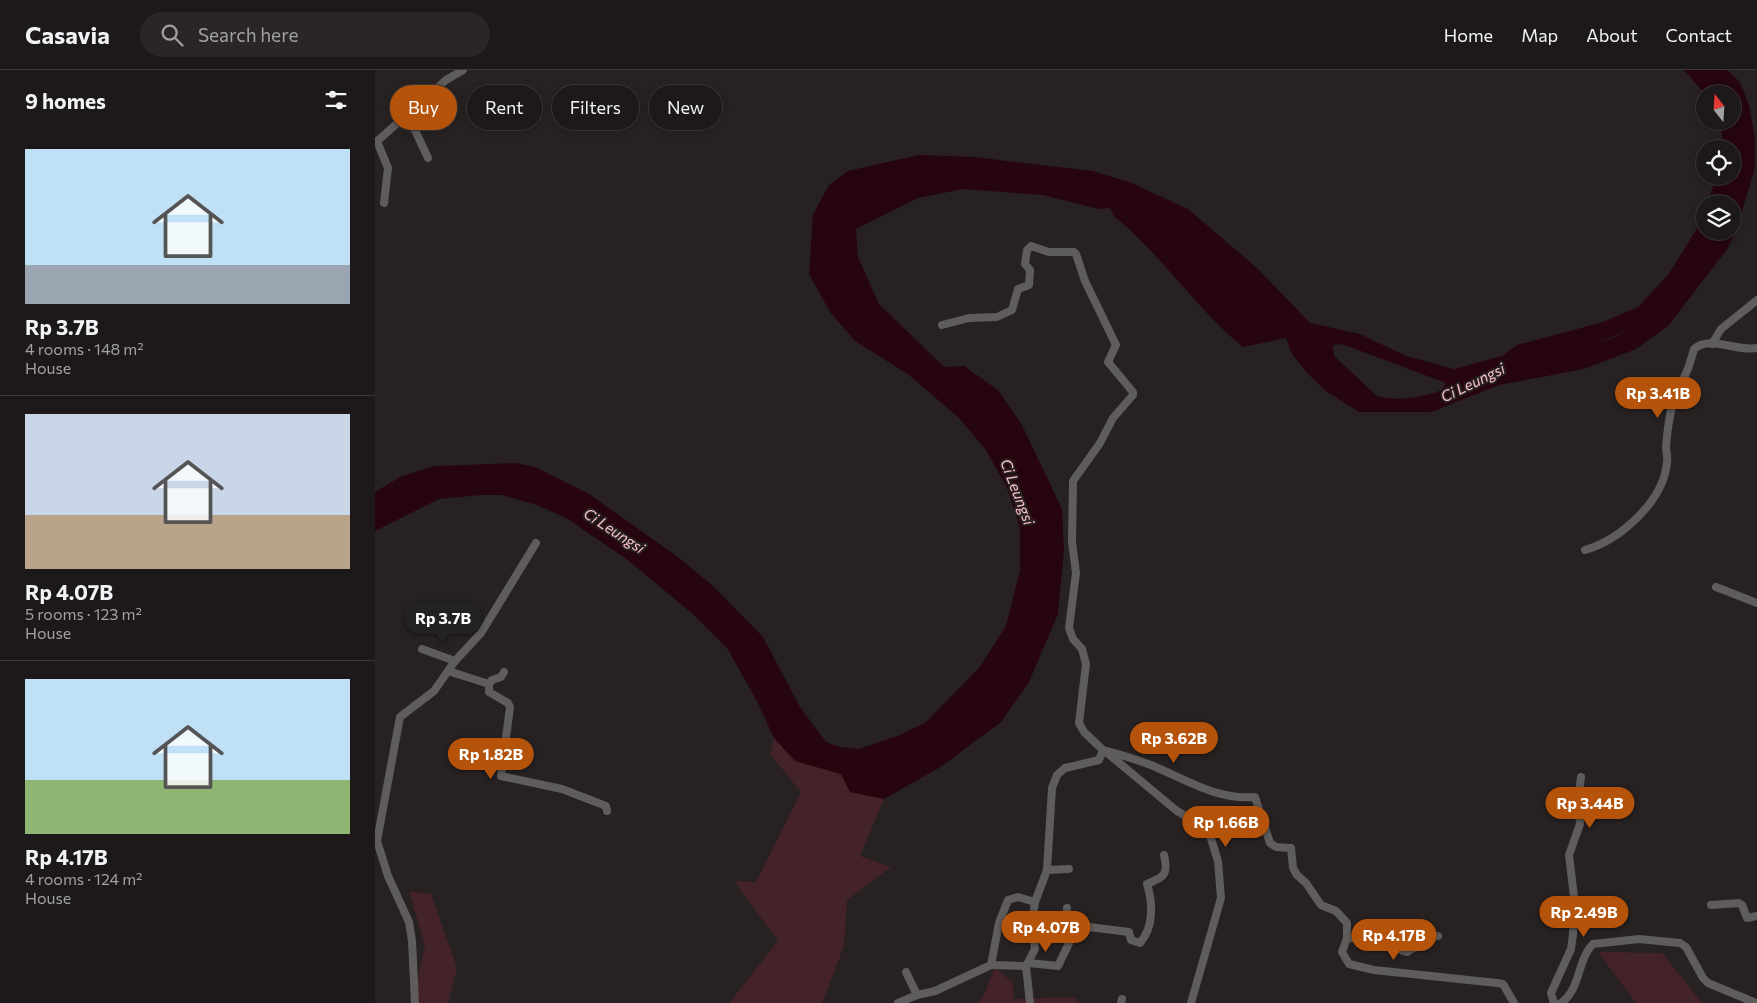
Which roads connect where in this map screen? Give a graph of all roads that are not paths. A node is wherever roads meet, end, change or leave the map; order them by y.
1 (463, 70) edge
2 (441, 85) edge
3 (390, 130) edge
4 (415, 130) edge
5 (376, 142) edge
6 (428, 158) dead end
7 (384, 203) dead end
8 (1757, 300) edge
9 (942, 325) dead end
10 (1712, 344) junction
11 (1757, 348) edge
12 (535, 543) dead end
13 (1585, 550) dead end
14 (1716, 587) dead end
15 (1757, 603) edge
16 (422, 649) dead end
17 (455, 661) junction
18 (448, 671) junction
19 (504, 672) dead end
20 (489, 684) junction
21 (1103, 750) junction
22 (1581, 777) dead end
23 (607, 812) dead end
24 (377, 836) edge
25 (1164, 855) dead end
26 (1069, 869) dead end
27 (1047, 870) junction
28 (1035, 902) junction
29 (1711, 904) dead end
30 (1067, 908) dead end
31 (1757, 916) edge
32 (1438, 936) dead end
33 (1347, 938) junction
34 (1071, 939) junction
35 (991, 965) junction
36 (1028, 965) junction
37 (906, 972) dead end
38 (917, 995) junction
39 (415, 1003) edge
40 (898, 1003) edge
41 (1030, 1003) edge
42 (1191, 1003) edge
43 (1514, 1003) edge
44 (1554, 1003) edge
45 (1561, 1003) edge
46 (1756, 1003) edge

1 - 2 street
3 - 5 street
4 - 6 street
5 - 7 street
8 - 10 street
9 - 21 street
10 - 11 street
10 - 13 street
12 - 17 street
14 - 15 street
16 - 17 street
17 - 18 street
18 - 20 street
18 - 24 street
19 - 20 street
20 - 23 street
21 - 27 street
21 - 33 street
21 - 42 street
22 - 44 street
24 - 39 street
25 - 34 street
26 - 27 street
27 - 28 street
28 - 35 street
28 - 36 street
29 - 31 street
30 - 34 street
32 - 33 street
33 - 43 street
34 - 36 street
35 - 36 street
35 - 38 street
36 - 41 street
37 - 38 street
38 - 40 street
45 - 46 street

